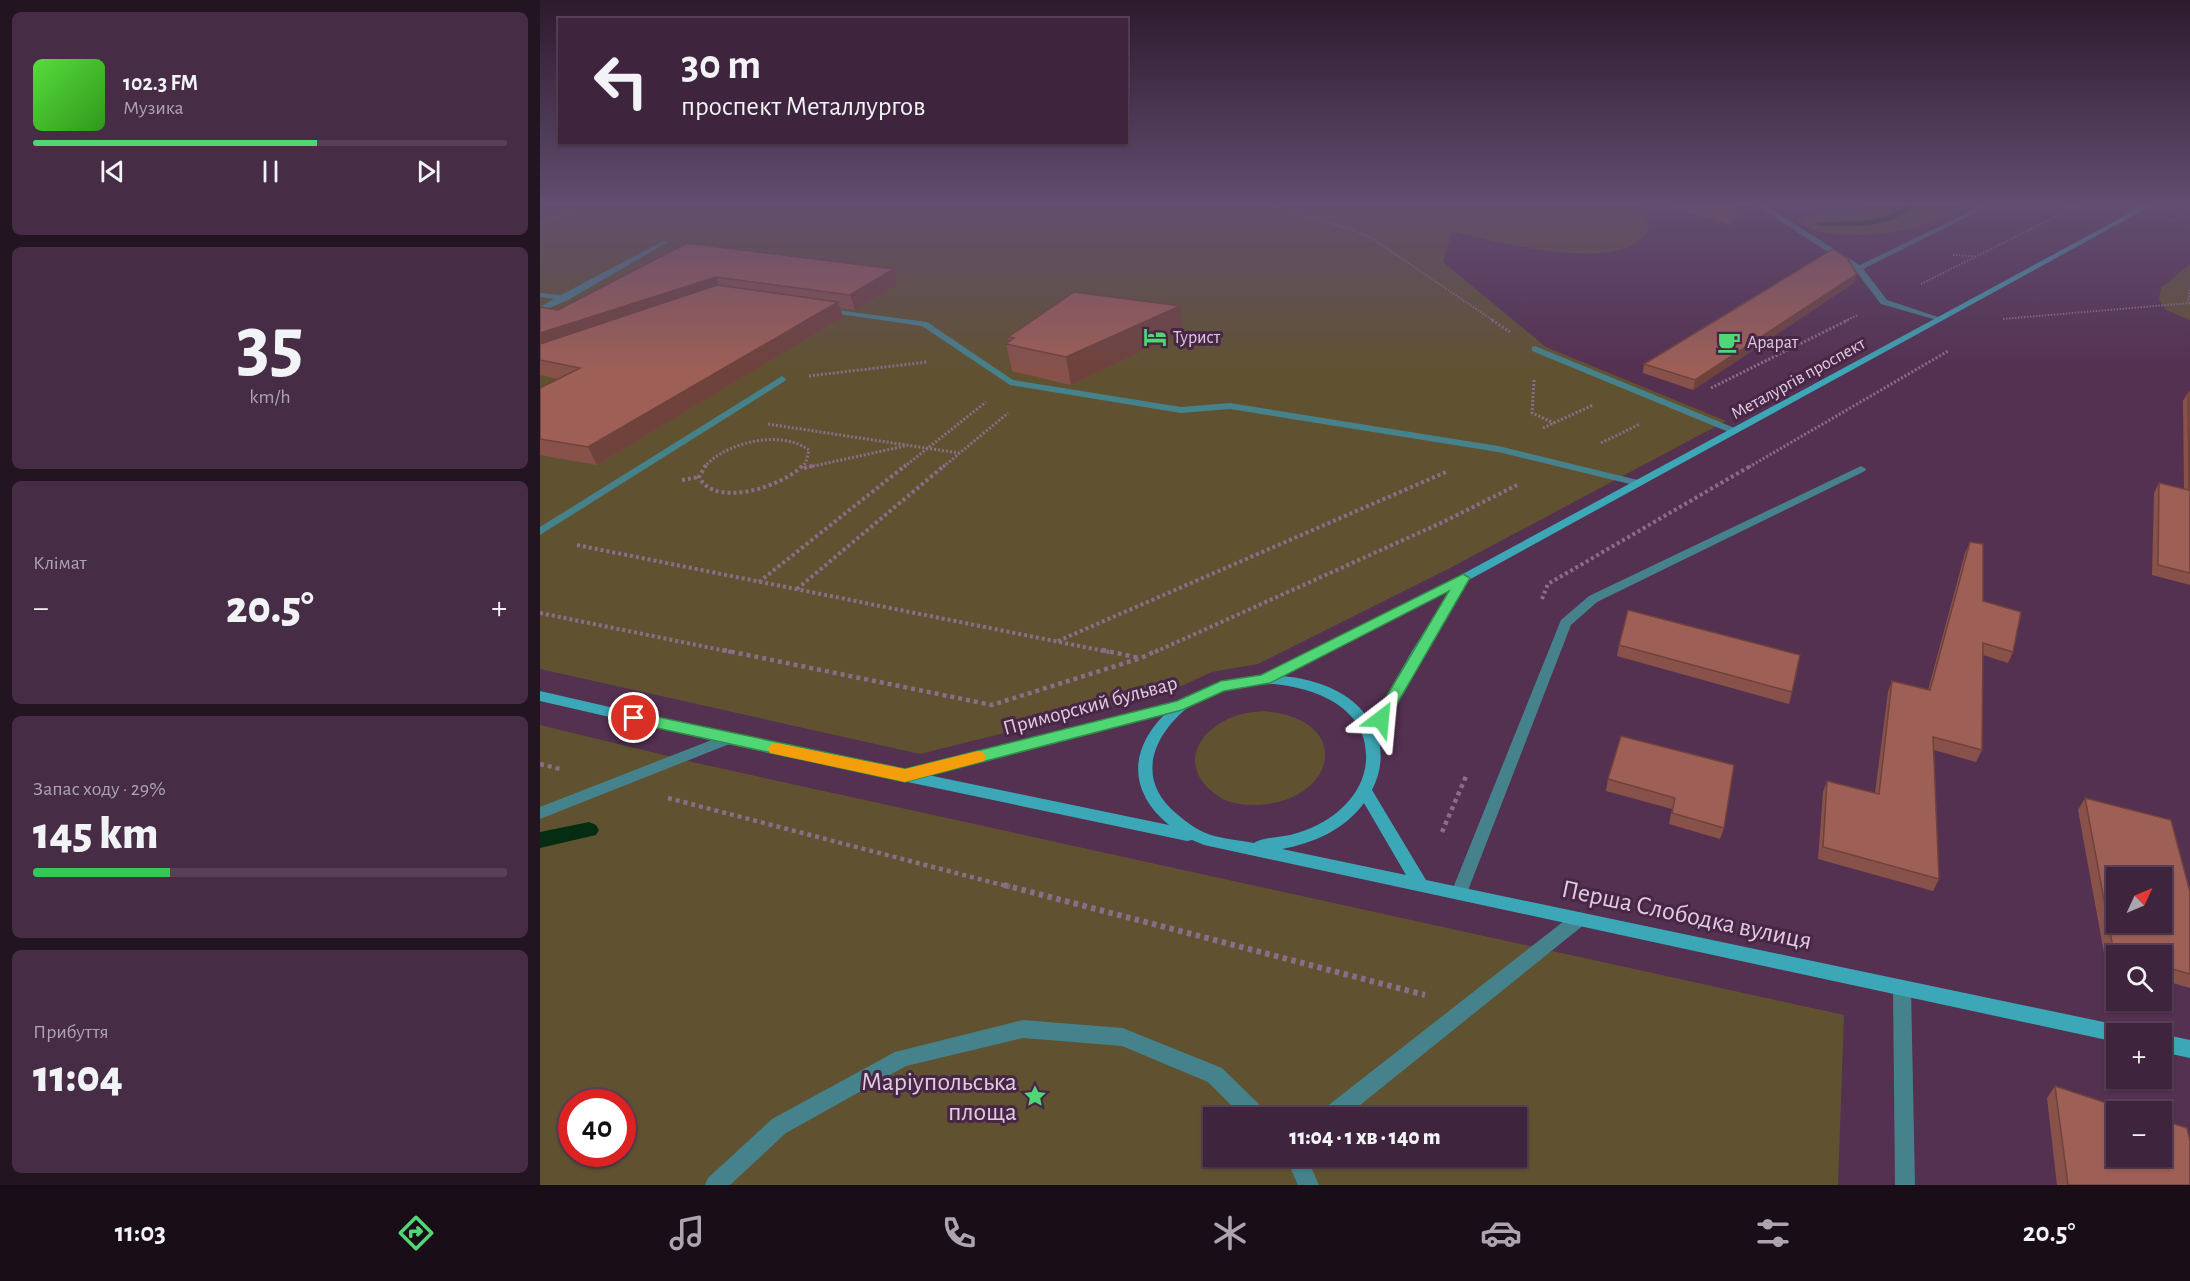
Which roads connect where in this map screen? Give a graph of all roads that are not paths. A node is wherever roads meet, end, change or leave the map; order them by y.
1 (631, 261) edge
2 (1848, 261) edge
3 (1872, 261) edge
4 (2046, 261) edge
5 (1858, 268) junction
6 (540, 295) edge
7 (565, 298) junction
8 (817, 309) edge
9 (540, 310) edge
10 (1940, 319) junction
11 (1535, 349) road end
12 (782, 380) road end
13 (1734, 431) junction
14 (1861, 469) dead end
15 (1638, 483) junction
16 (540, 532) edge
17 (1463, 578) junction
18 (1265, 679) junction
19 (540, 696) edge
20 (1182, 705) junction
21 (1371, 736) junction
22 (727, 739) junction
23 (905, 776) junction
24 (1365, 792) junction
25 (540, 813) edge
26 (1204, 839) junction
27 (1245, 846) junction
28 (1420, 884) junction
29 (1459, 893) junction
30 (1579, 919) junction
31 (1902, 988) junction
32 (2106, 1031) edge
33 (2172, 1045) edge
34 (2190, 1049) edge
35 (1247, 1107) edge
36 (1342, 1107) edge
37 (1300, 1167) edge
38 (715, 1185) edge
39 (1309, 1185) edge
40 (1905, 1185) edge

1 - 7 street
2 - 5 street
3 - 5 street
4 - 10 street, Металургів проспект
5 - 10 street
6 - 7 street
7 - 9 street
8 - 15 street
10 - 13 street, Металургів проспект
11 - 13 street
12 - 16 street
13 - 15 street, Металургів проспект
14 - 29 street
15 - 17 street, Металургів проспект
17 - 18 street, Металургів проспект
17 - 21 street
18 - 20 street, Приморский бульвар
18 - 21 street, Приморский бульвар
19 - 22 street
20 - 23 street, Приморский бульвар
20 - 26 street
21 - 24 street
22 - 23 street
22 - 25 street
23 - 26 street
24 - 27 street
24 - 28 street
26 - 27 street
27 - 28 street, Перша Слободка вулиця
28 - 29 street, Перша Слободка вулиця
29 - 30 street, Перша Слободка вулиця
30 - 31 street, Перша Слободка вулиця
30 - 36 street
31 - 32 street, Перша Слободка вулиця
31 - 40 street
33 - 34 street
35 - 38 street
37 - 39 street

